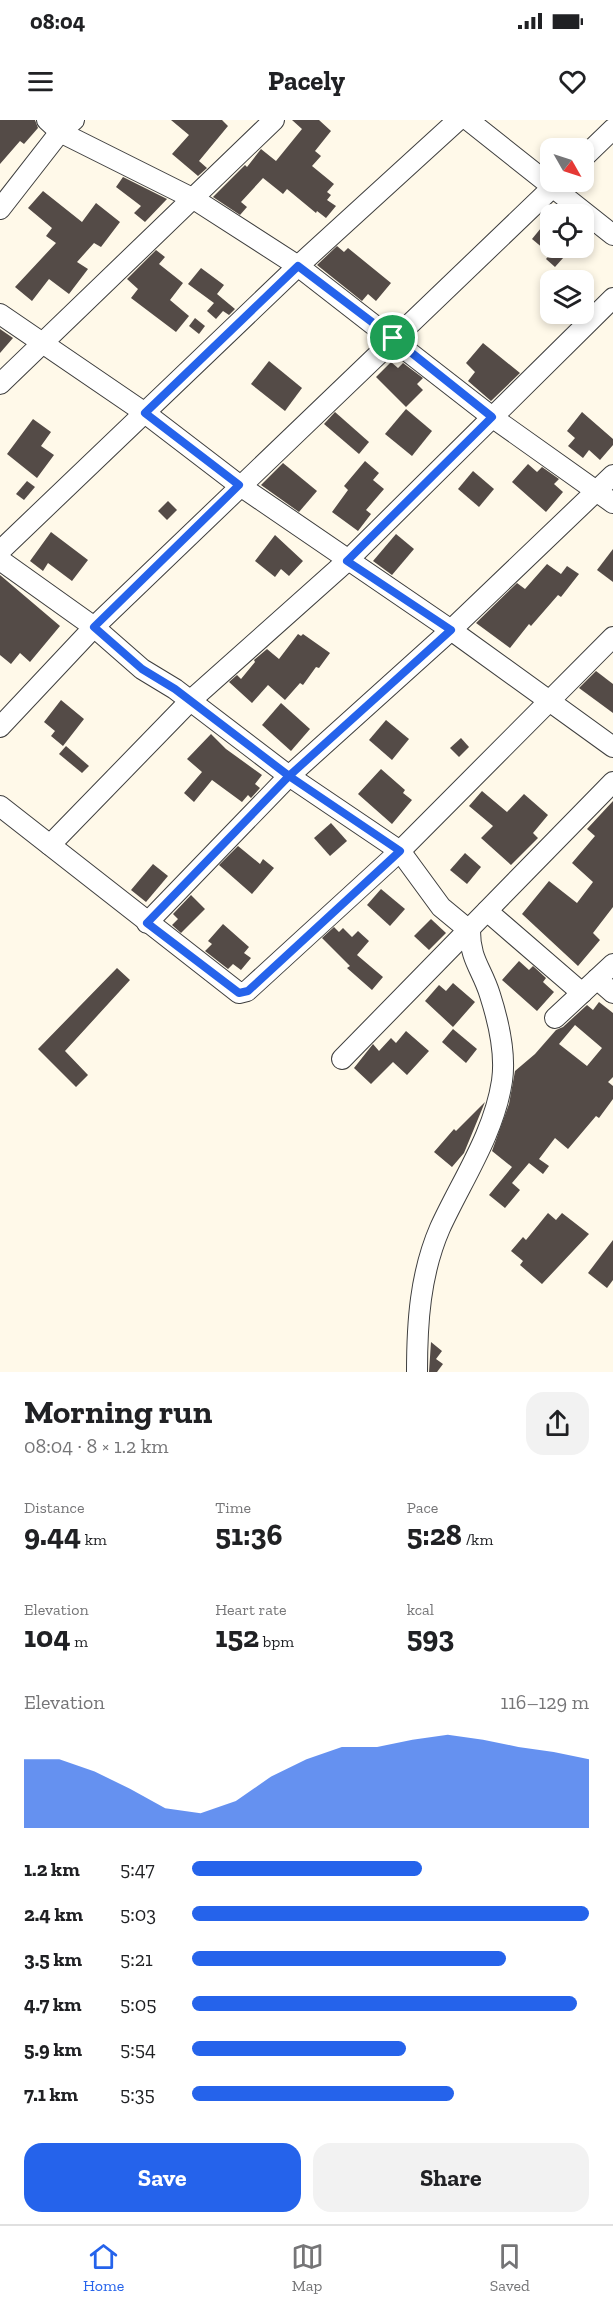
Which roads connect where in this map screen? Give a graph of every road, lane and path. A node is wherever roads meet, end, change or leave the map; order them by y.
1 (274, 120) edge
2 (458, 120) edge
3 (468, 120) edge
4 (60, 124) edge
5 (613, 129) edge
6 (594, 147) edge
7 (540, 173) edge
8 (547, 192) edge
9 (564, 192) edge
10 (194, 199) junction
11 (0, 209) edge
12 (613, 235) edge
13 (298, 266) junction
14 (613, 298) edge
15 (0, 314) edge
16 (393, 338) junction
17 (44, 344) junction
18 (0, 384) edge
19 (145, 413) junction
20 (492, 417) junction
21 (613, 475) edge
22 (239, 485) junction
23 (597, 490) junction
24 (613, 502) edge
25 (0, 551) edge
26 (0, 560) edge
27 (347, 561) junction
28 (94, 627) junction
29 (451, 630) junction
30 (613, 637) edge
31 (190, 701) junction
32 (548, 701) junction
33 (0, 727) edge
34 (613, 747) edge
35 (289, 776) junction
36 (613, 782) edge
37 (0, 806) edge
38 (50, 845) junction
39 (400, 851) junction
40 (487, 911) junction
41 (147, 923) junction
42 (470, 930) junction
43 (613, 964) edge
44 (597, 979) junction
45 (582, 993) junction
46 (613, 993) edge
47 (555, 1018) dead end
48 (342, 1059) dead end
49 (417, 1372) edge

1 - 10 street
2 - 13 street
3 - 7 street
4 - 10 street
4 - 11 street
5 - 6 street
8 - 16 street
9 - 12 street
10 - 13 street
10 - 17 street
13 - 16 street
13 - 19 street
14 - 20 street
15 - 17 street
16 - 20 street
16 - 22 street
17 - 18 street
17 - 19 street
19 - 22 street
19 - 25 street
20 - 23 street
20 - 27 street
21 - 23 street
22 - 27 street
22 - 28 street
23 - 24 street
23 - 29 street
26 - 28 street
27 - 29 street
27 - 31 street
28 - 31 street
28 - 33 street
29 - 32 street
29 - 35 street
30 - 32 street
31 - 35 street
31 - 38 street
32 - 34 street
32 - 39 street
35 - 39 street
35 - 41 street
36 - 40 street
37 - 38 street
38 - 41 street
39 - 41 street
39 - 42 street
40 - 42 street
40 - 45 street
42 - 48 street
42 - 49 street
43 - 44 street
44 - 45 street
44 - 46 street
45 - 47 street

